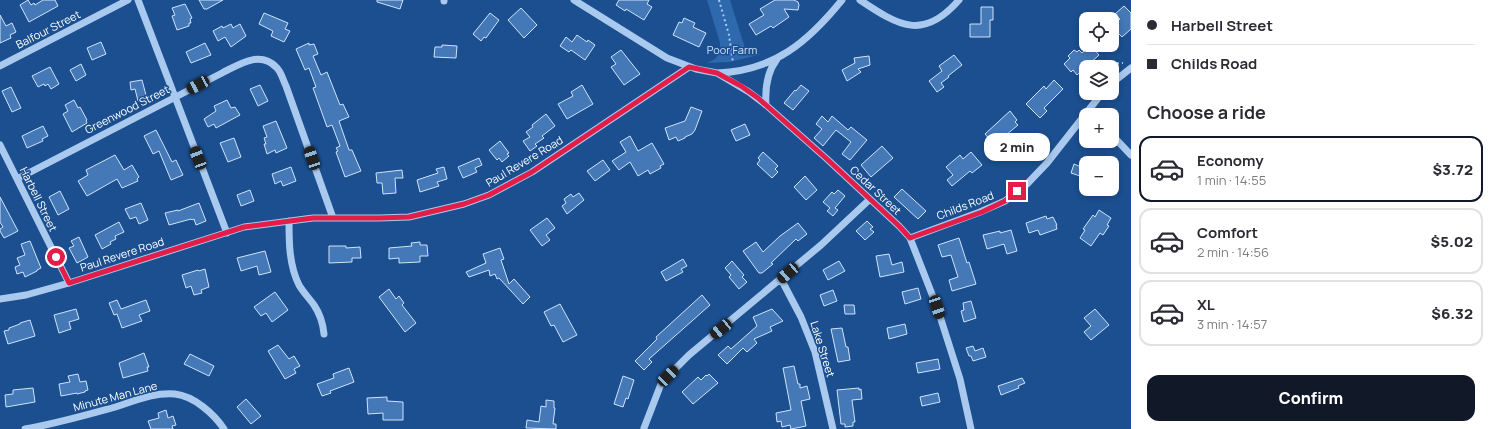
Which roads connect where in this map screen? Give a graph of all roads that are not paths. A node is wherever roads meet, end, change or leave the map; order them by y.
1 (128, 0) edge
2 (138, 0) edge
3 (574, 0) edge
4 (842, 0) edge
5 (860, 0) edge
6 (959, 0) edge
7 (777, 59) junction
8 (0, 66) edge
9 (689, 67) junction
10 (1131, 68) edge
11 (717, 73) junction
12 (1119, 77) edge
13 (175, 97) junction
14 (766, 105) junction
15 (1079, 123) edge
16 (1119, 142) edge
17 (0, 145) edge
18 (1131, 155) edge
19 (17, 179) junction
20 (869, 200) junction
21 (333, 218) junction
22 (289, 221) junction
23 (227, 233) junction
24 (910, 238) junction
25 (781, 279) junction
26 (69, 283) junction
27 (0, 299) edge
28 (324, 334) dead end
29 (644, 428) edge
30 (25, 429) edge
31 (224, 429) edge
32 (833, 429) edge
33 (971, 429) edge

1 - 8 street, Balfour Street
2 - 13 street
3 - 9 street, Cedar Street
4 - 7 street
5 - 6 street
7 - 11 street
7 - 14 street
9 - 11 street, Cedar Street
9 - 21 street, Paul Revere Road
10 - 12 street
11 - 14 street, Cedar Street
13 - 19 street, Greenwood Street
13 - 21 street, Greenwood Street
13 - 23 street
14 - 20 street, Cedar Street
15 - 24 street, Childs Road
16 - 18 street
17 - 19 street, Harbell Street
19 - 26 street, Harbell Street
20 - 24 street, Cedar Street
20 - 25 street
21 - 22 street, Paul Revere Road
22 - 23 street, Paul Revere Road
22 - 28 street
23 - 26 street, Paul Revere Road
24 - 33 street, Cedar Street
25 - 29 street
25 - 32 street, Lake Street
26 - 27 street, Paul Revere Road
30 - 31 street, Minute Man Lane

